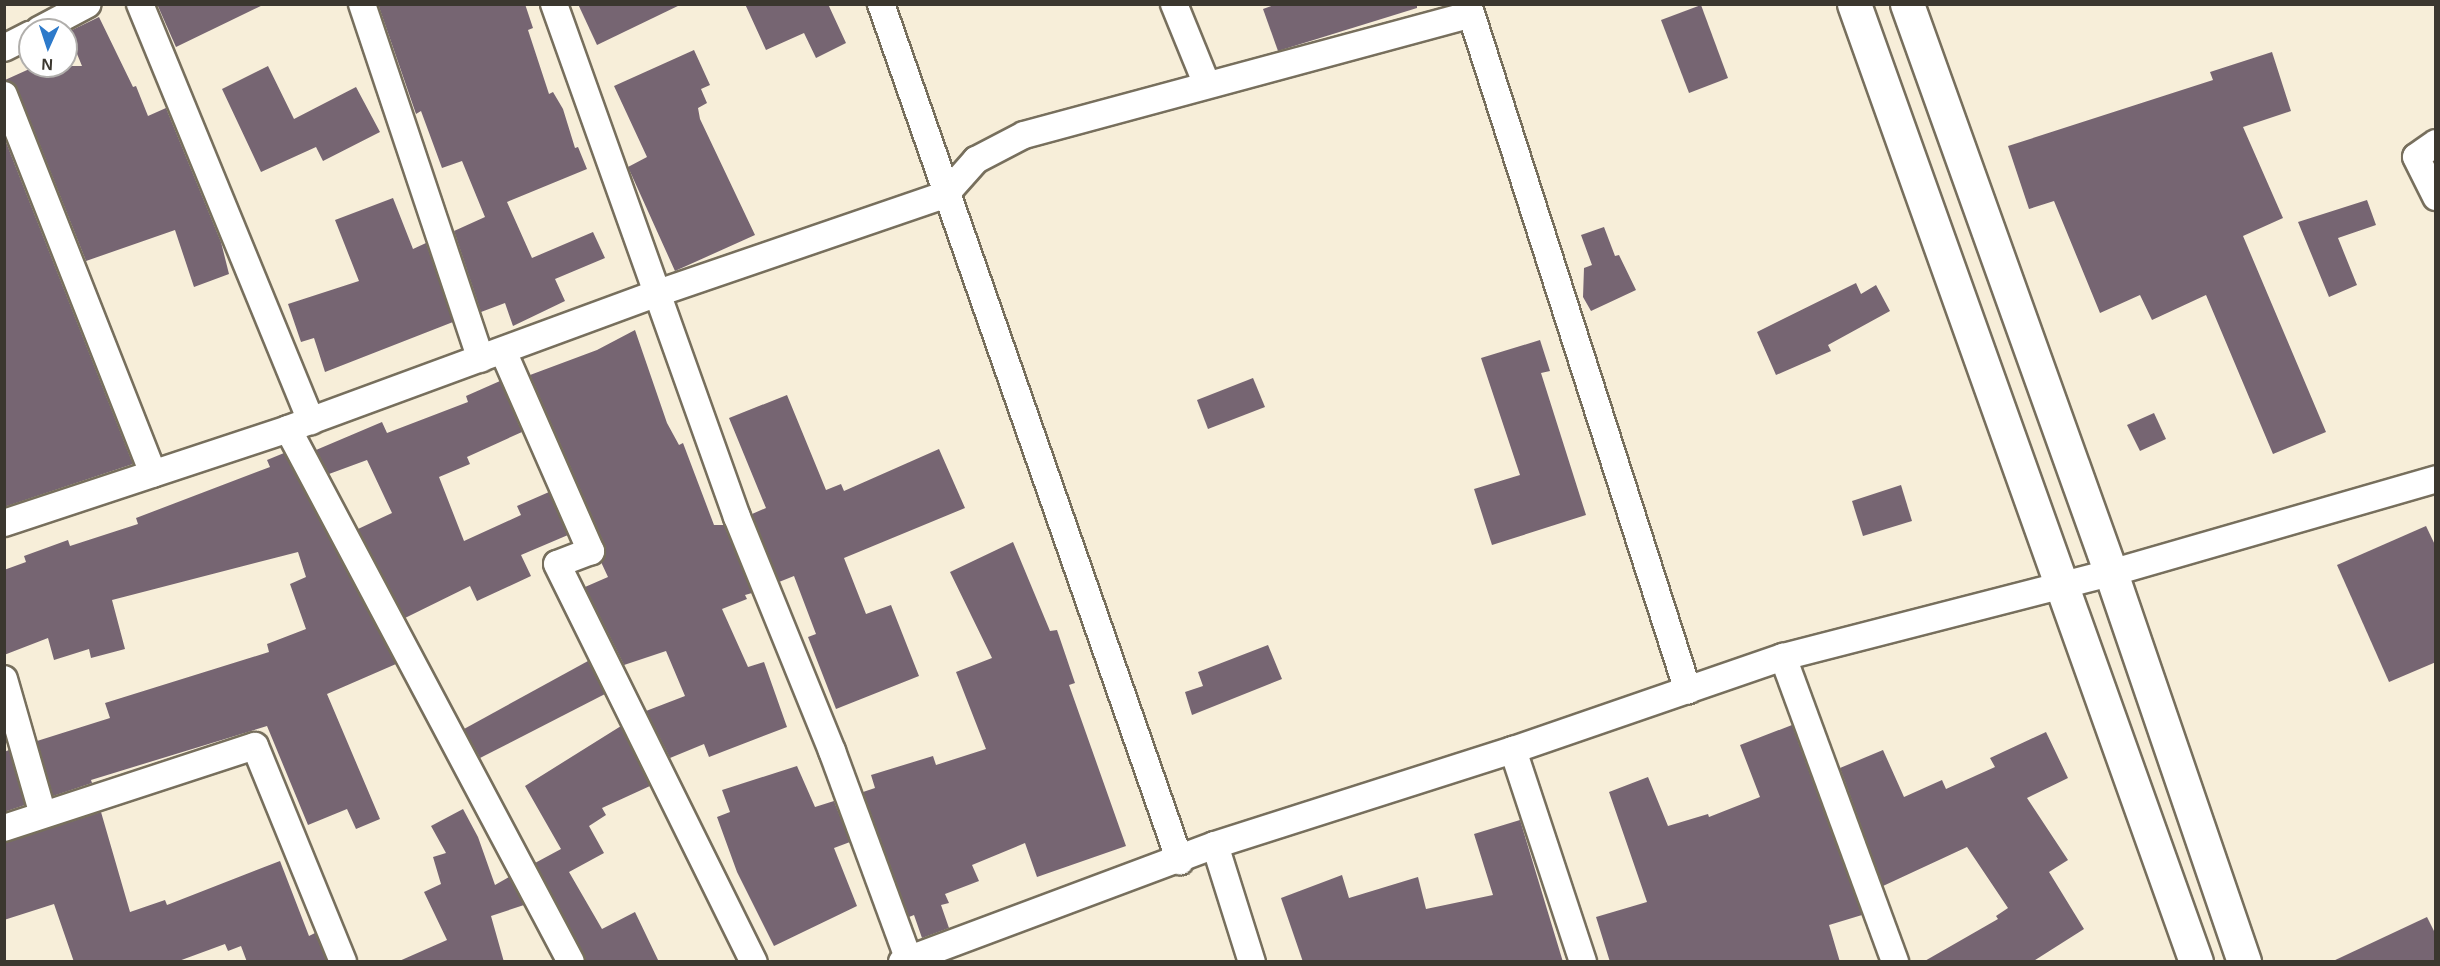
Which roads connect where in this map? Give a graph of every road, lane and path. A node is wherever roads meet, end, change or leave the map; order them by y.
1 (88, 4) edge
2 (140, 4) edge
3 (362, 4) edge
4 (554, 4) edge
5 (881, 4) edge
6 (1174, 4) edge
7 (1854, 4) edge
8 (1907, 4) edge
9 (1470, 9) edge
10 (62, 18) edge
11 (18, 41) edge
12 (4, 48) edge
13 (1207, 85) junction
14 (4, 95) edge
15 (2436, 143) edge
16 (945, 195) junction
17 (2436, 197) edge
18 (658, 293) junction
19 (492, 355) junction
20 (299, 425) junction
21 (153, 474) junction
22 (2434, 486) edge
23 (4, 523) edge
24 (2111, 573) junction
25 (2060, 587) junction
26 (1783, 657) junction
27 (4, 679) edge
28 (1689, 691) junction
29 (1514, 750) junction
30 (43, 815) junction
31 (4, 828) edge
32 (1215, 845) junction
33 (1180, 861) junction
34 (951, 953) edge
35 (905, 961) edge
36 (343, 962) edge
37 (571, 962) edge
38 (754, 962) edge
39 (1252, 962) edge
40 (1583, 962) edge
41 (1895, 962) edge
42 (2196, 962) edge
43 (2244, 962) edge

1 - 10 street
2 - 20 street
3 - 19 street
4 - 18 street
5 - 16 street
6 - 13 street
7 - 25 street
8 - 24 street
9 - 13 street
9 - 28 street
11 - 12 street
13 - 16 street
14 - 21 street
15 - 17 street
16 - 18 street
16 - 33 street
18 - 19 street
18 - 35 street
19 - 20 street
19 - 38 street
20 - 21 street
20 - 37 street
21 - 23 street
22 - 24 street
24 - 25 street
24 - 43 street
25 - 26 street
25 - 42 street
26 - 28 street
26 - 41 street
27 - 30 street
28 - 29 street
29 - 32 street
29 - 40 street
30 - 31 street
30 - 36 street
32 - 33 street
32 - 39 street
33 - 34 street
34 - 35 street

